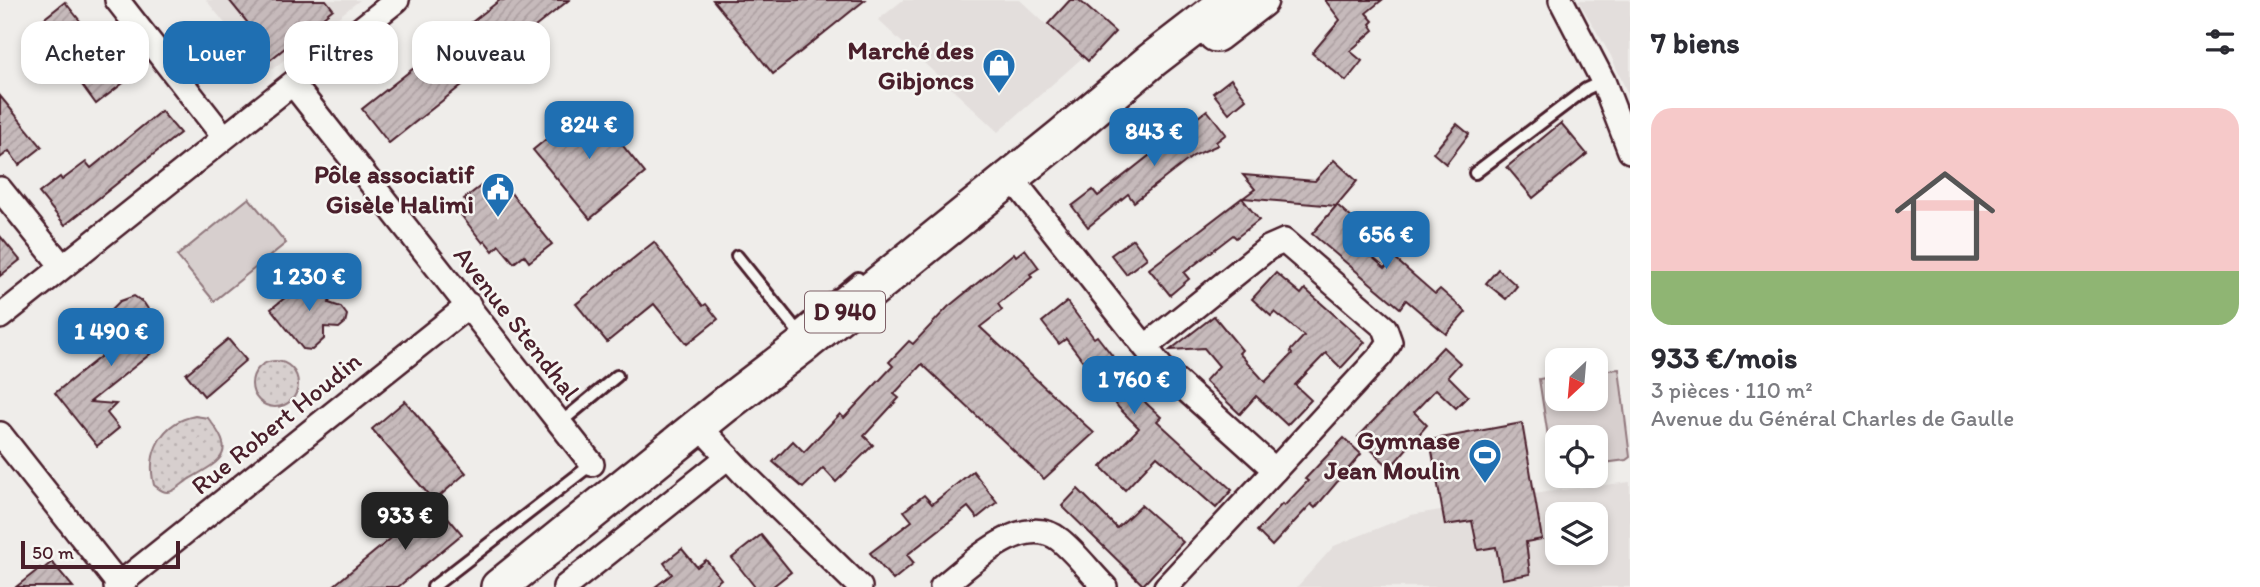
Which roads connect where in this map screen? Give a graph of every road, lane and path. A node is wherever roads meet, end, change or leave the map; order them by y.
1 (117, 0) edge
2 (397, 0) edge
3 (1230, 0) edge
4 (1260, 0) edge
5 (1561, 0) edge
6 (371, 21) edge
7 (1603, 81) junction
8 (293, 84) joint
9 (225, 137) junction
10 (1630, 151) edge
11 (1475, 173) dead end
12 (1017, 184) junction
13 (0, 189) edge
14 (737, 256) dead end
15 (61, 266) junction
16 (858, 278) dead end
17 (469, 306) junction
18 (0, 317) edge
19 (801, 336) junction
20 (1145, 347) junction
21 (617, 376) dead end
22 (560, 424) junction
23 (2, 439) edge
24 (713, 441) junction
25 (592, 464) joint
26 (1275, 470) junction
27 (118, 586) edge
28 (433, 587) edge
29 (499, 587) edge
30 (529, 587) edge
31 (565, 587) edge
32 (860, 587) edge
33 (942, 587) edge
34 (1105, 587) edge
35 (1166, 587) edge

1 - 9 street
2 - 6 street
3 - 12 main road, D 940
4 - 12 main road, D 940
5 - 7 street
7 - 10 street
7 - 11 lane
8 - 9 street
8 - 17 street, Avenue Stendhal
9 - 15 street
12 - 19 main road, D 940
12 - 20 street
12 - 24 main road, D 940
13 - 15 street
14 - 19 lane
15 - 18 street
16 - 19 lane
17 - 22 street, Avenue Stendhal
17 - 27 street, Rue Robert Houdin
19 - 24 main road, D 940
20 - 26 street
20 - 26 street
21 - 22 lane
22 - 25 street, Avenue Stendhal
23 - 27 street
24 - 29 main road, D 940
24 - 30 main road, D 940
24 - 31 street
24 - 32 street
25 - 28 lane
26 - 35 street
33 - 34 street

